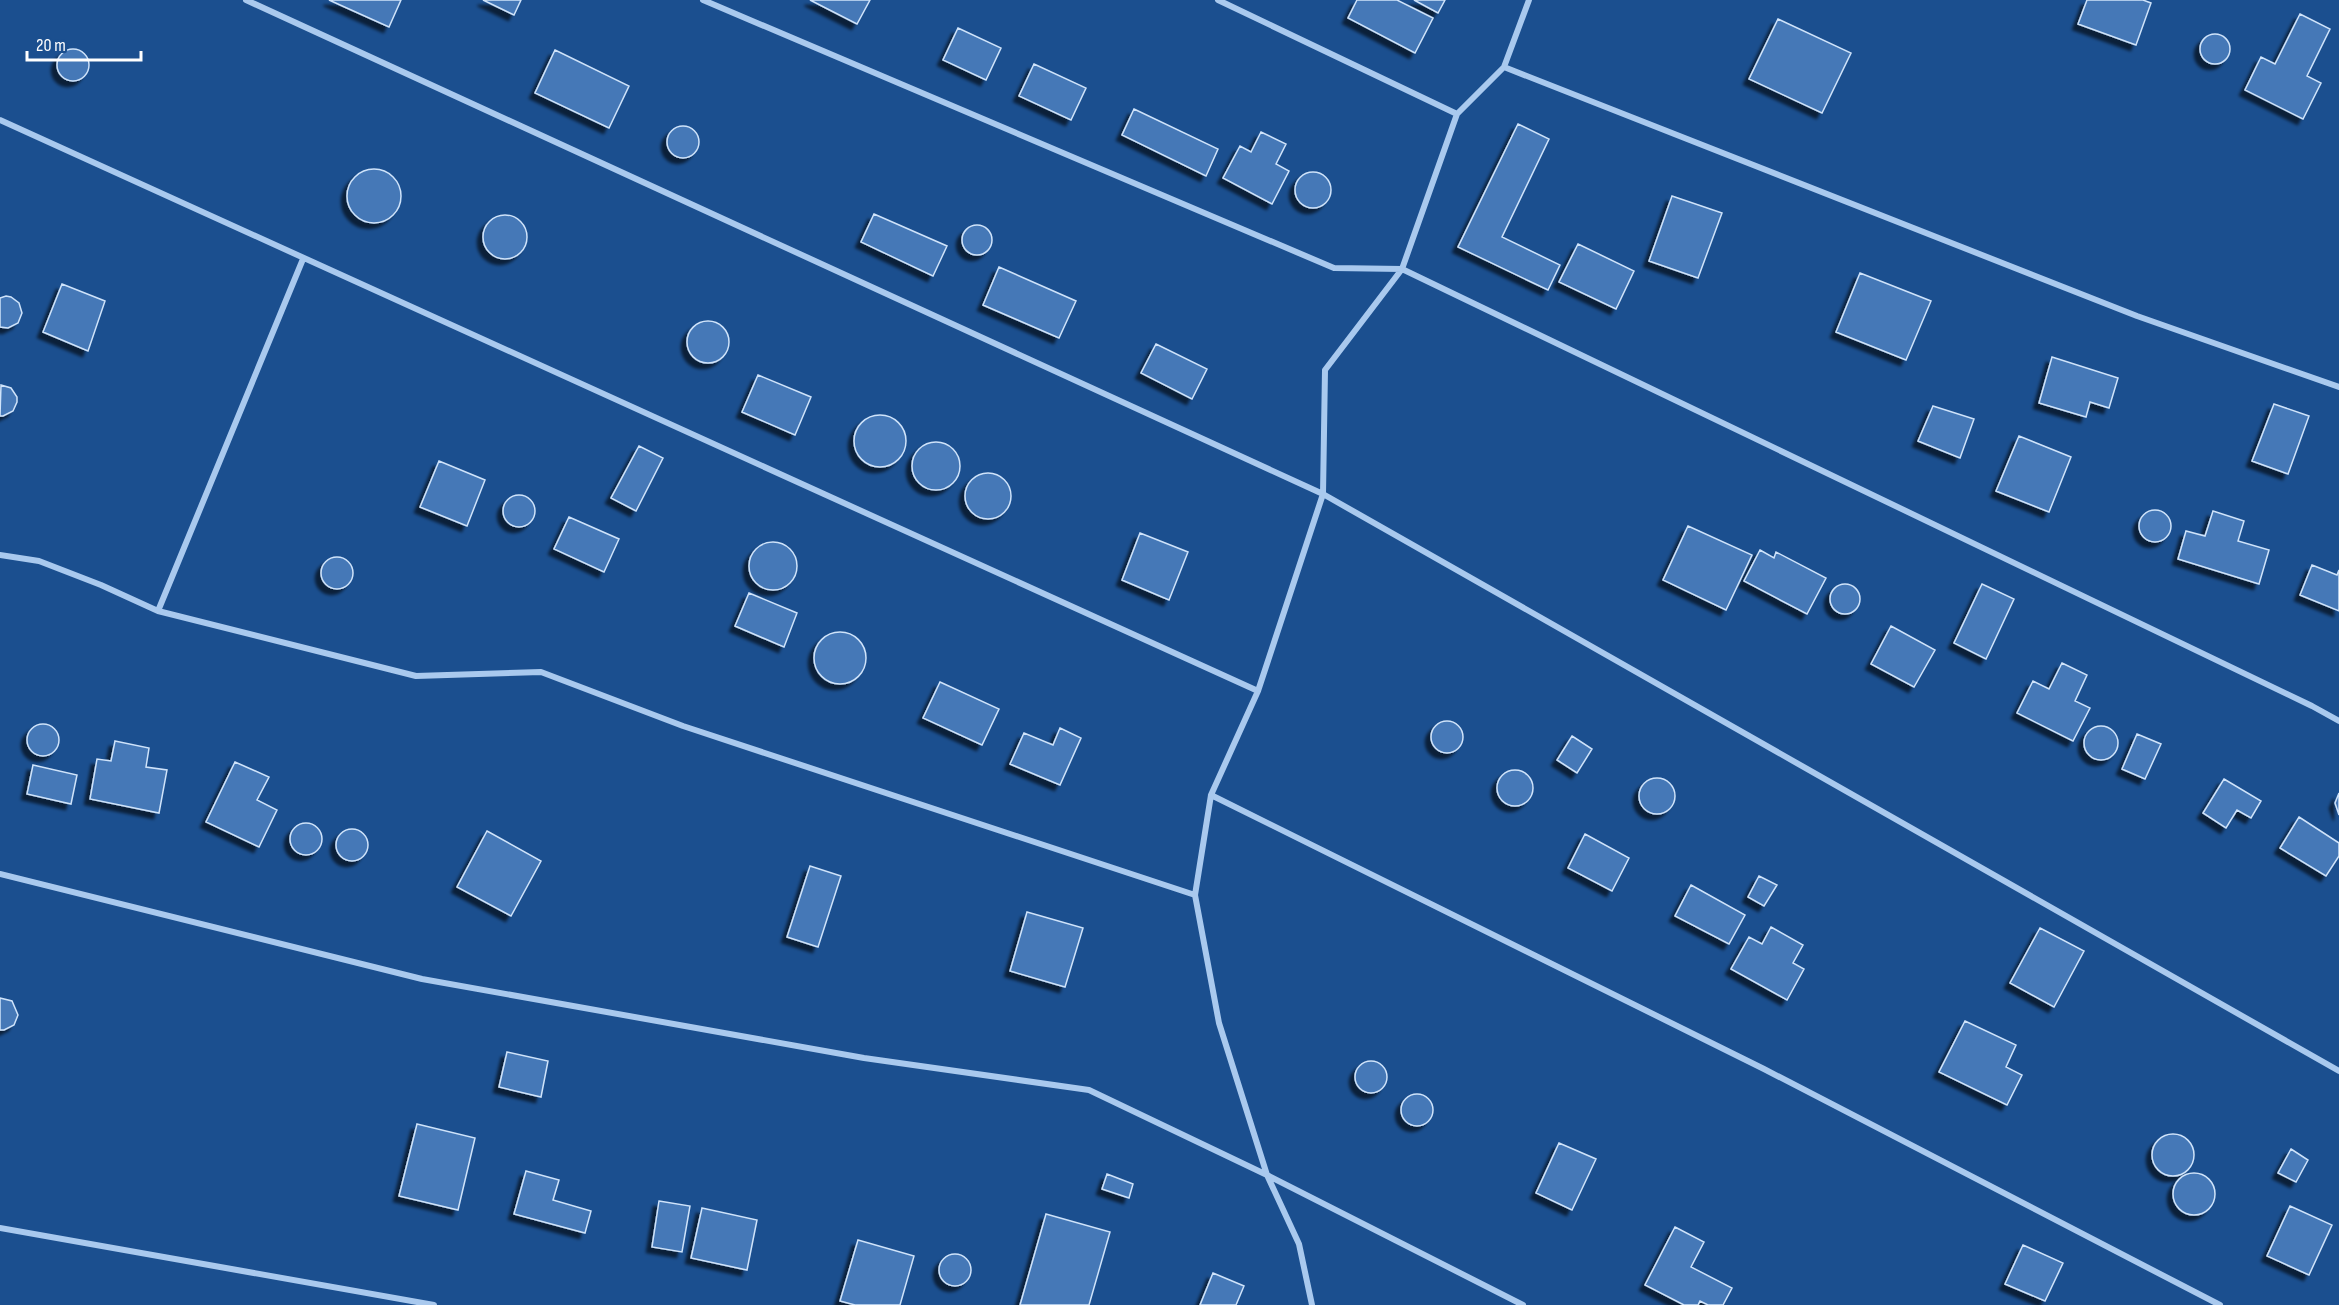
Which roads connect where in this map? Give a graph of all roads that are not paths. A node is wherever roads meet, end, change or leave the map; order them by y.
1 (246, 0) edge
2 (703, 0) edge
3 (1218, 0) edge
4 (1529, 0) edge
5 (1504, 67) junction
6 (1457, 114) junction
7 (0, 120) edge
8 (303, 259) junction
9 (1402, 269) junction
10 (2339, 387) edge
11 (1323, 494) junction
12 (0, 555) edge
13 (158, 611) junction
14 (1258, 691) junction
15 (2339, 721) edge
16 (1211, 795) junction
17 (0, 873) edge
18 (1196, 895) junction
19 (2339, 1071) edge
20 (1267, 1175) junction
21 (0, 1228) edge
22 (434, 1305) edge
23 (1312, 1305) edge
24 (1523, 1305) edge
25 (2220, 1305) edge

1 - 11 street
2 - 9 street
3 - 6 street
4 - 5 street
5 - 6 street
5 - 10 street
6 - 9 street
7 - 8 street
8 - 13 street
8 - 14 street
9 - 11 street
9 - 15 street
11 - 14 street
11 - 19 street
12 - 13 street
13 - 18 street
14 - 16 street
16 - 18 street
16 - 25 street
17 - 20 street
18 - 20 street
20 - 23 street
20 - 24 street
21 - 22 street

